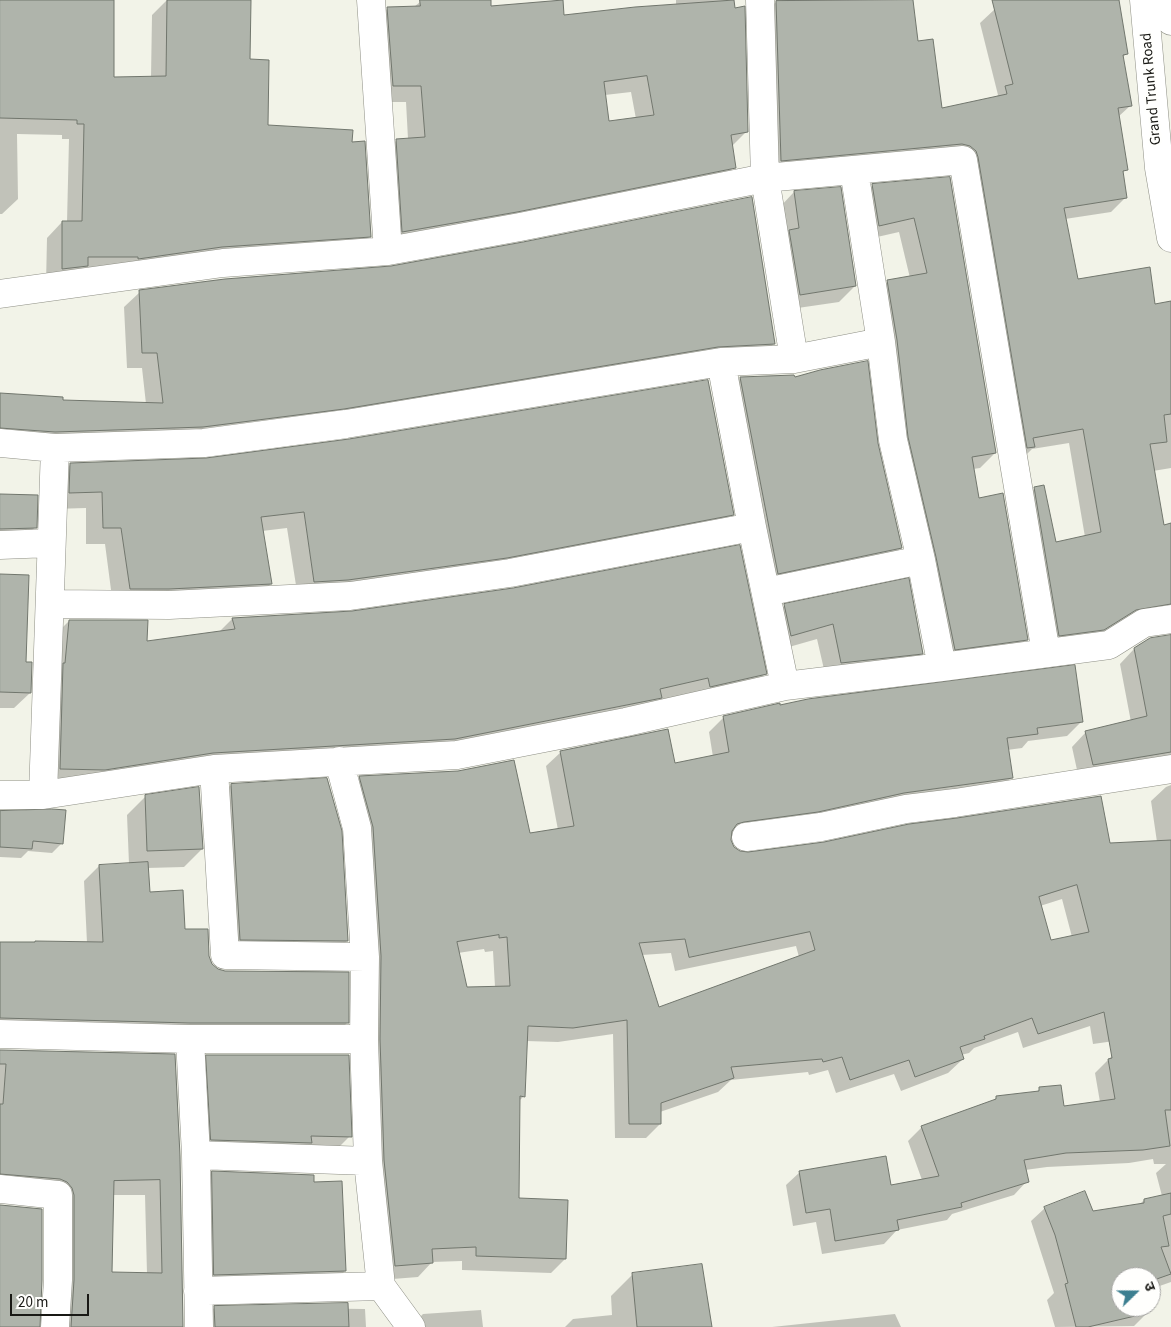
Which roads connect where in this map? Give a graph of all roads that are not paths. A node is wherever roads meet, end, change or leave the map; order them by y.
1 (372, 0) edge
2 (760, 0) edge
3 (1144, 0) edge
4 (1168, 0) edge
5 (1171, 21) edge
6 (854, 170) junction
7 (765, 178) junction
8 (1171, 238) edge
9 (388, 251) junction
10 (0, 294) edge
11 (881, 342) junction
12 (794, 359) junction
13 (721, 362) junction
14 (0, 443) edge
15 (55, 448) junction
16 (752, 527) junction
17 (0, 544) edge
18 (51, 544) junction
19 (921, 560) junction
20 (766, 592) junction
21 (50, 604) junction
22 (1171, 619) edge
23 (1046, 652) junction
24 (942, 667) junction
25 (785, 686) junction
26 (339, 761) junction
27 (1171, 769) edge
28 (214, 770) junction
29 (0, 794) edge
30 (43, 795) junction
31 (746, 837) dead end
32 (365, 957) junction
33 (0, 1034) edge
34 (190, 1039) junction
35 (364, 1039) junction
36 (196, 1155) junction
37 (368, 1161) junction
38 (0, 1189) edge
39 (381, 1286) junction
40 (198, 1291) junction
41 (55, 1327) edge
42 (199, 1327) edge
43 (411, 1327) edge

1 - 9 main road
2 - 7 main road
3 - 8 main road, Grand Trunk Road
4 - 5 main road, Grand Trunk Road
6 - 7 main road
6 - 11 main road
6 - 23 main road
7 - 9 main road
7 - 12 main road
9 - 10 main road
11 - 12 main road
11 - 19 main road
12 - 13 main road
13 - 15 main road
13 - 16 main road
14 - 15 main road
15 - 18 main road
16 - 20 main road
16 - 21 main road
17 - 18 main road
18 - 21 main road
19 - 20 main road
19 - 24 main road
20 - 25 main road
21 - 30 main road
22 - 23 main road
23 - 24 main road
24 - 25 main road
25 - 26 main road
26 - 28 main road
26 - 32 main road
27 - 31 main road
28 - 30 main road
28 - 32 main road
29 - 30 main road
32 - 35 main road
33 - 34 main road
34 - 35 main road
34 - 36 main road
35 - 37 main road
36 - 37 main road
36 - 40 main road
37 - 39 main road
38 - 41 main road
39 - 40 main road
39 - 43 main road
40 - 42 main road

